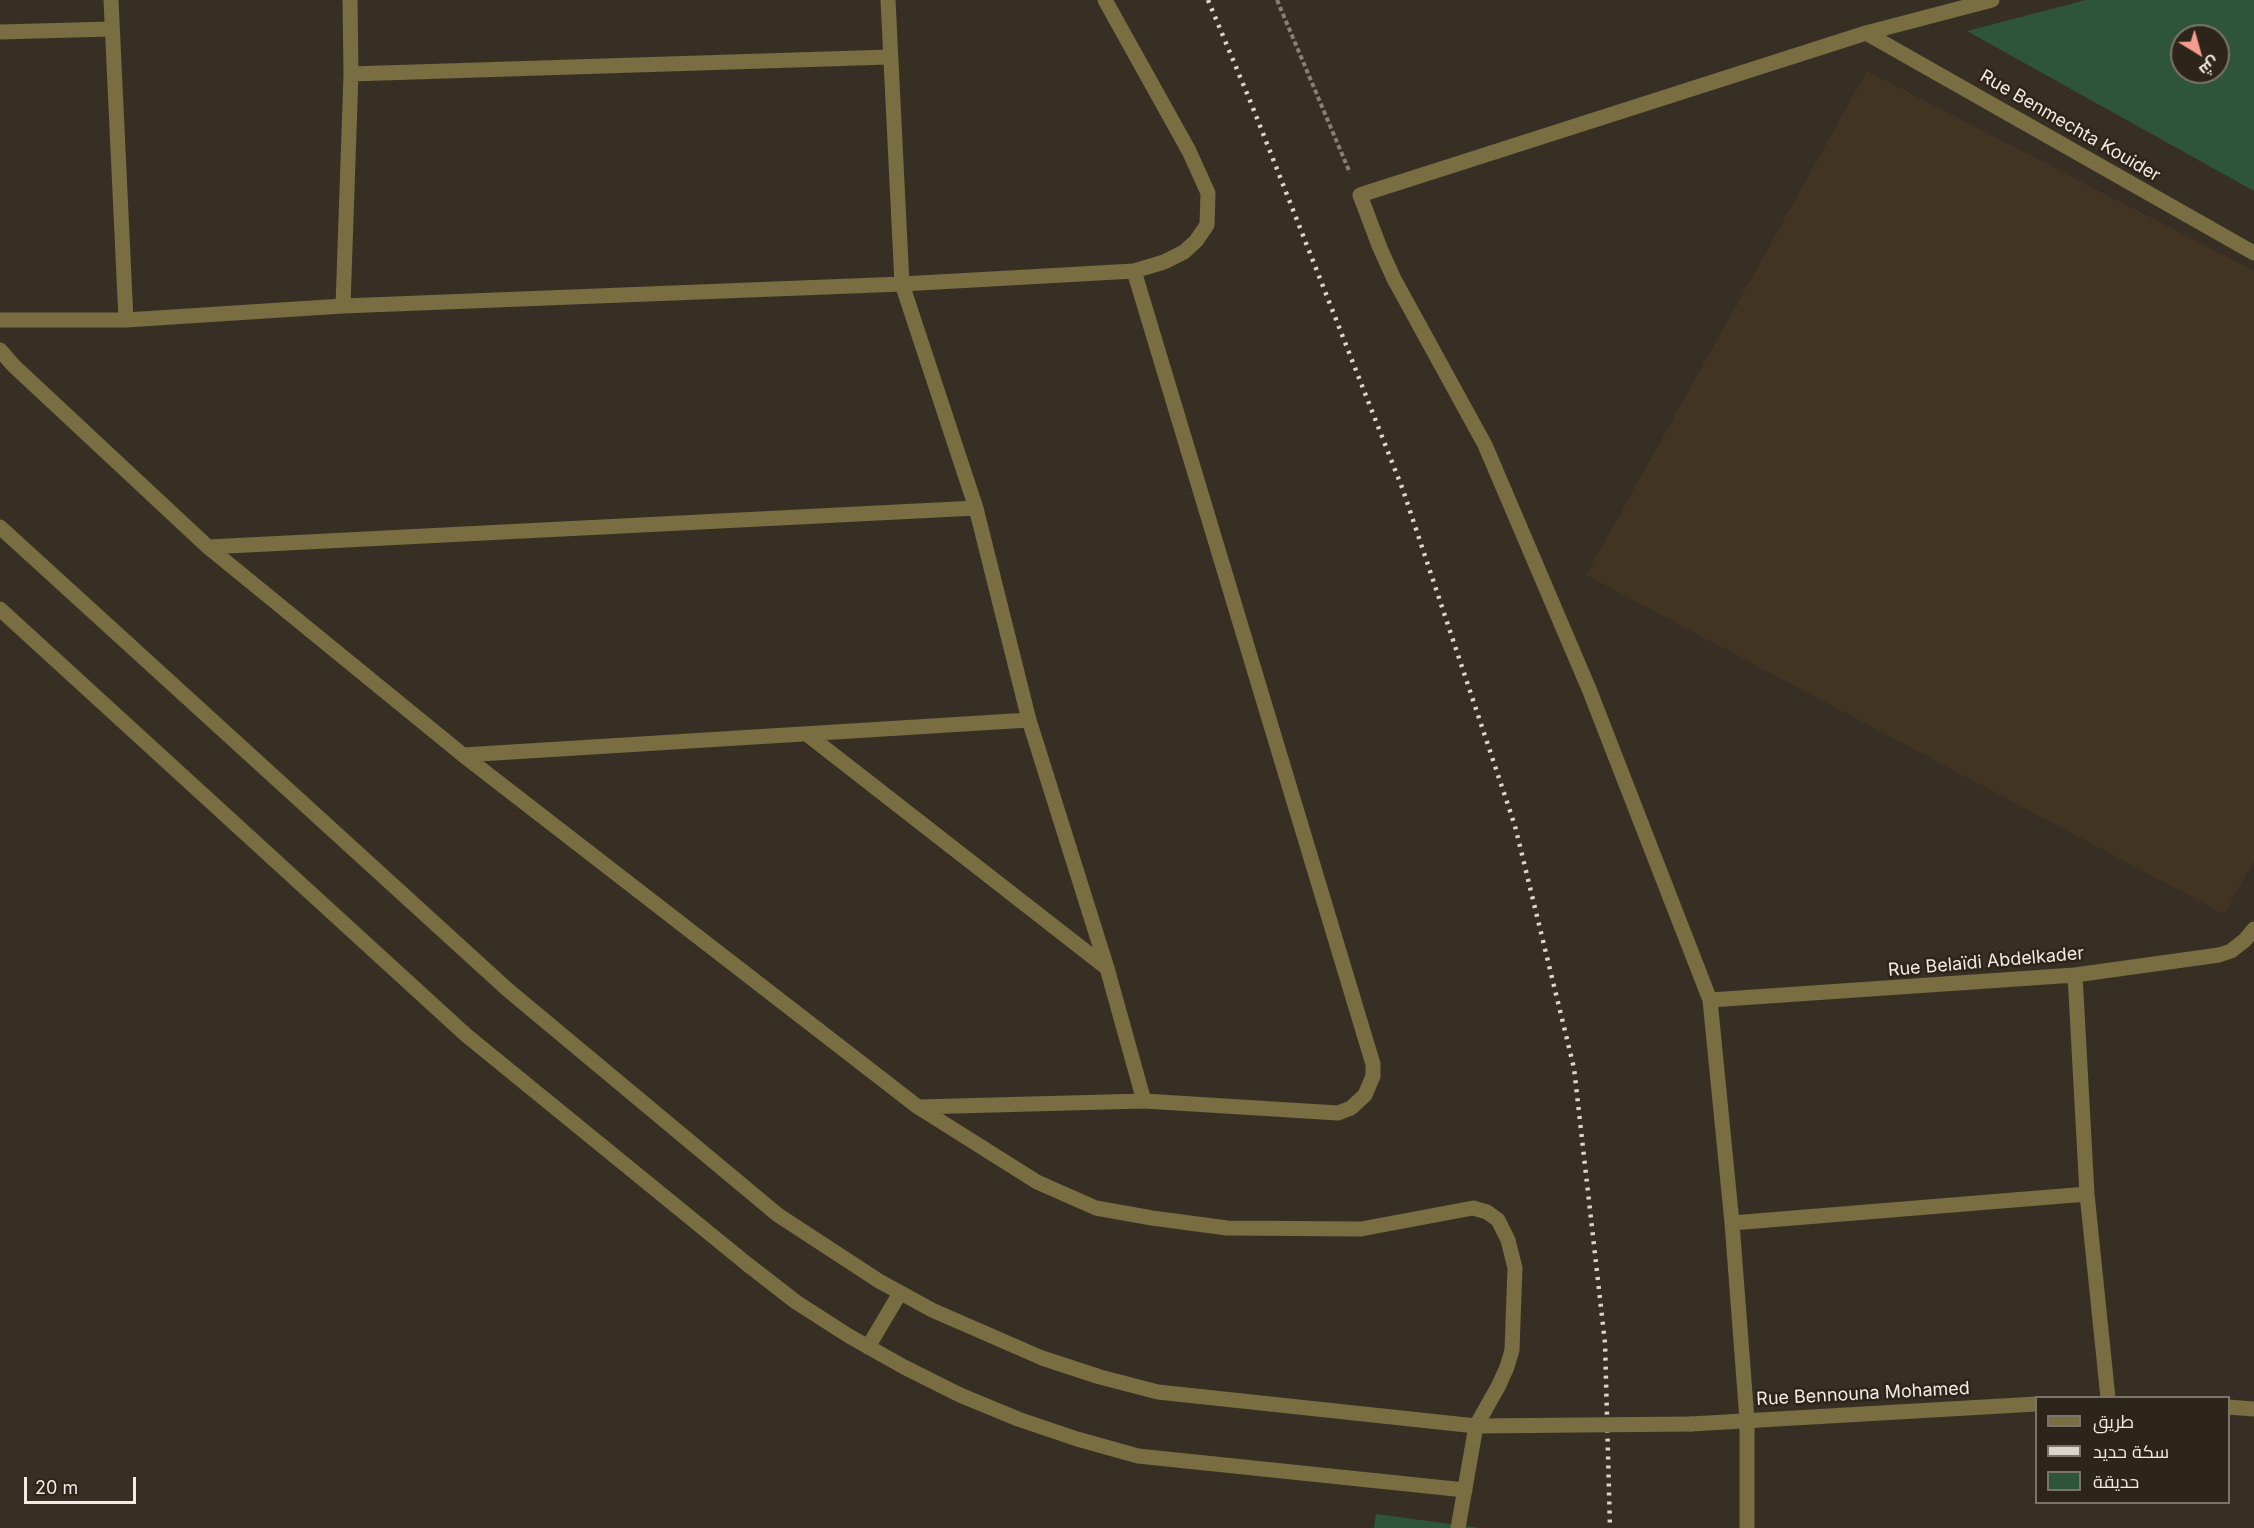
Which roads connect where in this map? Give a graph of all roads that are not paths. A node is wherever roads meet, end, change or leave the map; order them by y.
1 (111, 0) edge
2 (350, 0) edge
3 (888, 0) edge
4 (1105, 0) edge
5 (1992, 0) edge
6 (111, 28) junction
7 (0, 32) edge
8 (1866, 33) junction
9 (889, 57) junction
10 (351, 74) junction
11 (2254, 253) edge
12 (1134, 271) junction
13 (902, 284) junction
14 (343, 306) junction
15 (0, 320) edge
16 (126, 320) junction
17 (0, 350) edge
18 (976, 508) junction
19 (0, 527) edge
20 (208, 547) junction
21 (0, 609) edge
22 (1029, 720) junction
23 (808, 735) junction
24 (463, 755) junction
25 (2254, 929) edge
26 (1107, 968) junction
27 (2075, 975) junction
28 (1710, 1000) junction
29 (1144, 1101) junction
30 (918, 1107) junction
31 (2087, 1194) junction
32 (1732, 1223) junction
33 (900, 1293) junction
34 (868, 1347) junction
35 (2108, 1396) edge
36 (2035, 1404) edge
37 (2230, 1407) edge
38 (2254, 1409) edge
39 (1747, 1420) junction
40 (1476, 1426) junction
41 (1465, 1490) junction
42 (1458, 1528) edge
43 (1747, 1528) edge

1 - 6 street
2 - 10 street
3 - 9 street
4 - 12 street
5 - 8 street
6 - 7 street
6 - 16 street
8 - 11 street, Rue Benmechta Kouider
8 - 28 street
9 - 10 street
9 - 13 street
10 - 14 street
12 - 13 street
12 - 29 street
13 - 14 street
13 - 18 street
14 - 16 street
15 - 16 street
17 - 20 street
18 - 20 street
18 - 22 street
19 - 33 street, Rue Bennouna Mohamed
20 - 24 street
21 - 34 street
22 - 23 street
22 - 26 street
23 - 24 street
23 - 26 street
24 - 30 street
25 - 27 street, Rue Belaïdi Abdelkader
26 - 29 street
27 - 28 street, Rue Belaïdi Abdelkader
27 - 31 street
28 - 32 street
29 - 30 street
30 - 40 street
31 - 32 street
31 - 35 street
32 - 39 street
33 - 34 street
33 - 40 street, Rue Bennouna Mohamed
34 - 41 street
36 - 39 street, Rue Bennouna Mohamed
37 - 38 street
39 - 40 street, Rue Bennouna Mohamed, bridge
39 - 43 street
40 - 41 street
41 - 42 street

